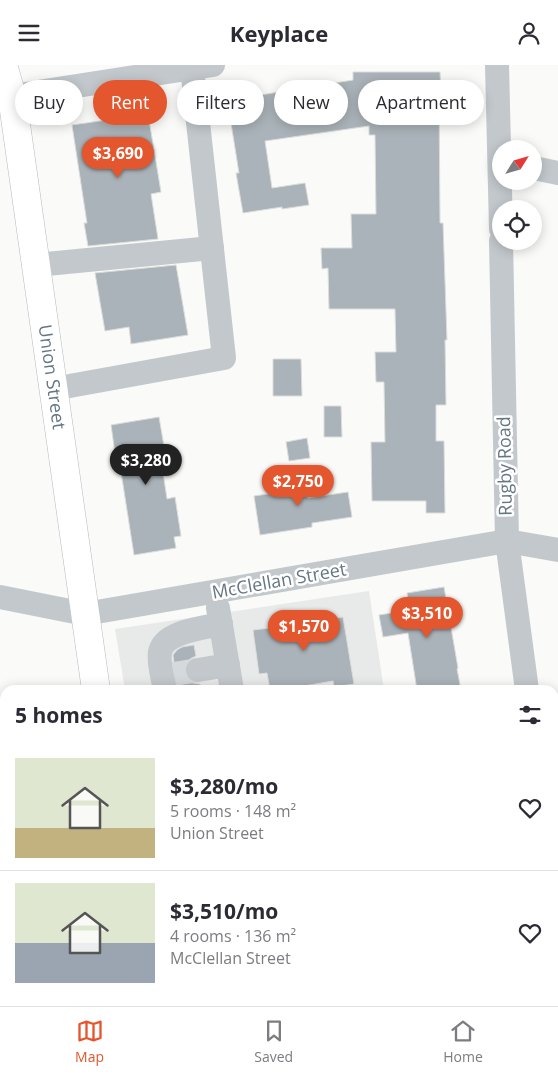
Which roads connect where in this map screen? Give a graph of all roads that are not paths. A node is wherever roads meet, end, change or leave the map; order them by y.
1 (3, 65) edge
2 (497, 65) edge
3 (202, 67) edge
4 (6, 98) edge
5 (500, 140) edge
6 (542, 170) edge
7 (558, 173) edge
8 (212, 247) junction
9 (502, 250) edge
10 (36, 265) junction
11 (53, 389) junction
12 (507, 541) junction
13 (558, 550) edge
14 (215, 592) junction
15 (0, 597) edge
16 (85, 615) junction
17 (221, 625) junction
18 (228, 665) junction
19 (198, 670) tunnel mouth
20 (167, 680) edge
21 (95, 685) edge
22 (231, 685) edge
23 (527, 685) edge

1 - 4 main road, Union Street
2 - 5 street
3 - 4 street
3 - 8 street
4 - 10 main road, Union Street
6 - 7 street
8 - 10 street
8 - 11 street
9 - 12 street, Rugby Road
10 - 11 main road, Union Street
11 - 16 main road, Union Street
12 - 13 street, McClellan Street
12 - 14 street, McClellan Street
12 - 23 street, Rugby Road
14 - 16 street, McClellan Street
14 - 17 street
15 - 16 street, McClellan Street
16 - 21 main road, Union Street
17 - 18 street
17 - 20 street
18 - 19 street
18 - 22 street

